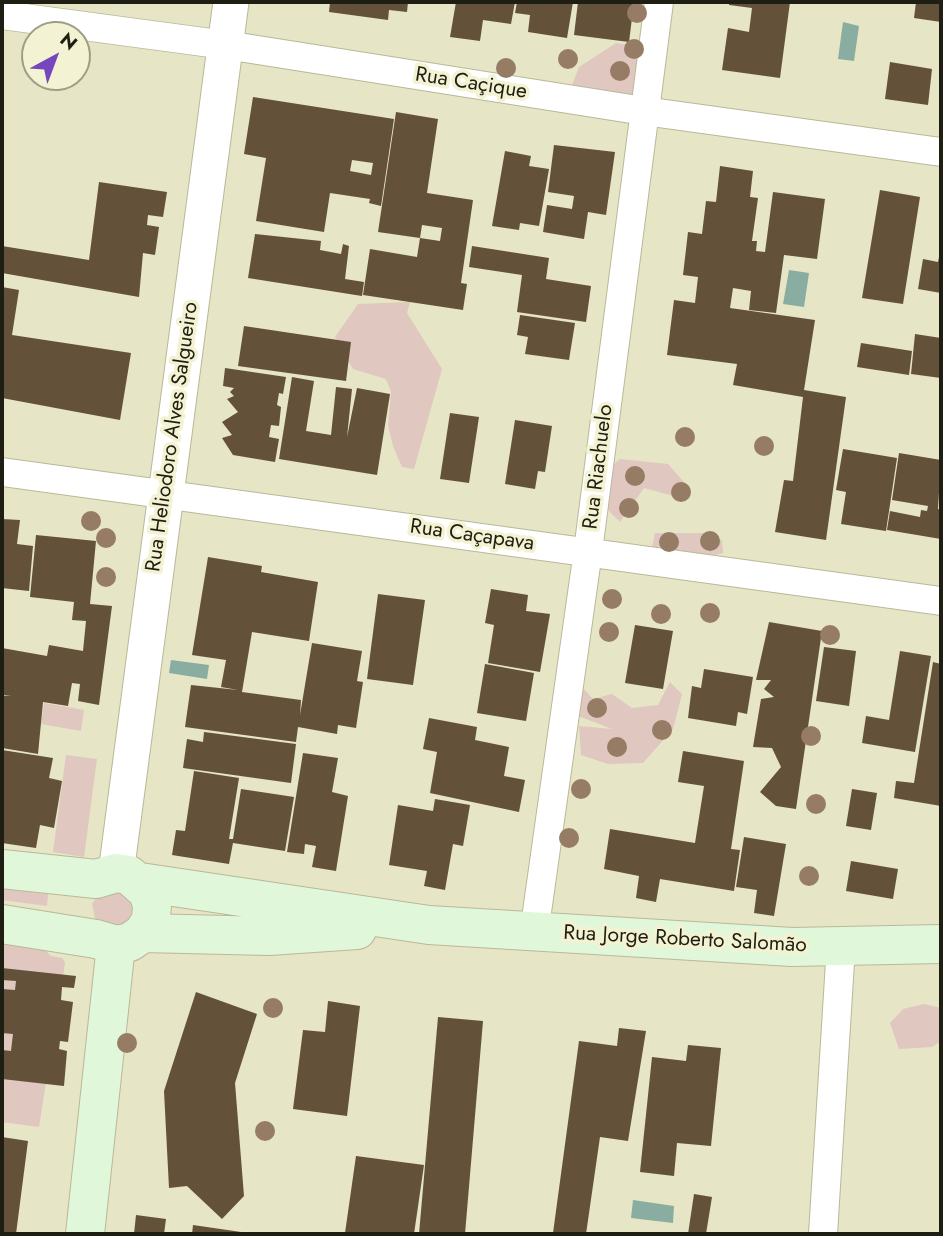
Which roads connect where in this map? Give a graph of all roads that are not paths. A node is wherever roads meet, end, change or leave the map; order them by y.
1 (232, 2) edge
2 (659, 2) edge
3 (2, 15) edge
4 (226, 45) junction
5 (643, 111) junction
6 (941, 152) edge
7 (2, 472) edge
8 (164, 495) junction
9 (588, 551) junction
10 (941, 601) edge
11 (2, 869) edge
12 (117, 878) junction
13 (2, 924) edge
14 (429, 925) junction
15 (534, 933) junction
16 (118, 939) junction
17 (941, 944) edge
18 (841, 946) junction
19 (85, 1234) edge
20 (823, 1234) edge

1 - 4 street, Rua Heliodoro Alves Salgueiro
2 - 5 street, Rua Riachuelo
3 - 4 street, Rua Caçique
4 - 5 street, Rua Caçique
4 - 8 street, Rua Heliodoro Alves Salgueiro
5 - 6 street, Rua Caçique
5 - 9 street, Rua Riachuelo
7 - 8 street, Rua Caçapava
8 - 9 street, Rua Caçapava
8 - 12 street, Rua Heliodoro Alves Salgueiro
9 - 10 street, Rua Caçapava
9 - 15 street, Rua Riachuelo
11 - 12 main road, Rua Jorge Roberto Salomão
12 - 14 main road, Rua Jorge Roberto Salomão
12 - 16 main road
12 - 16 main road
13 - 16 main road, Rua Jorge Roberto Salomão
14 - 15 main road, Rua Jorge Roberto Salomão
14 - 16 main road, Rua Jorge Roberto Salomão
15 - 18 main road, Rua Jorge Roberto Salomão
16 - 19 main road
17 - 18 main road, Rua Jorge Roberto Salomão
18 - 20 street

